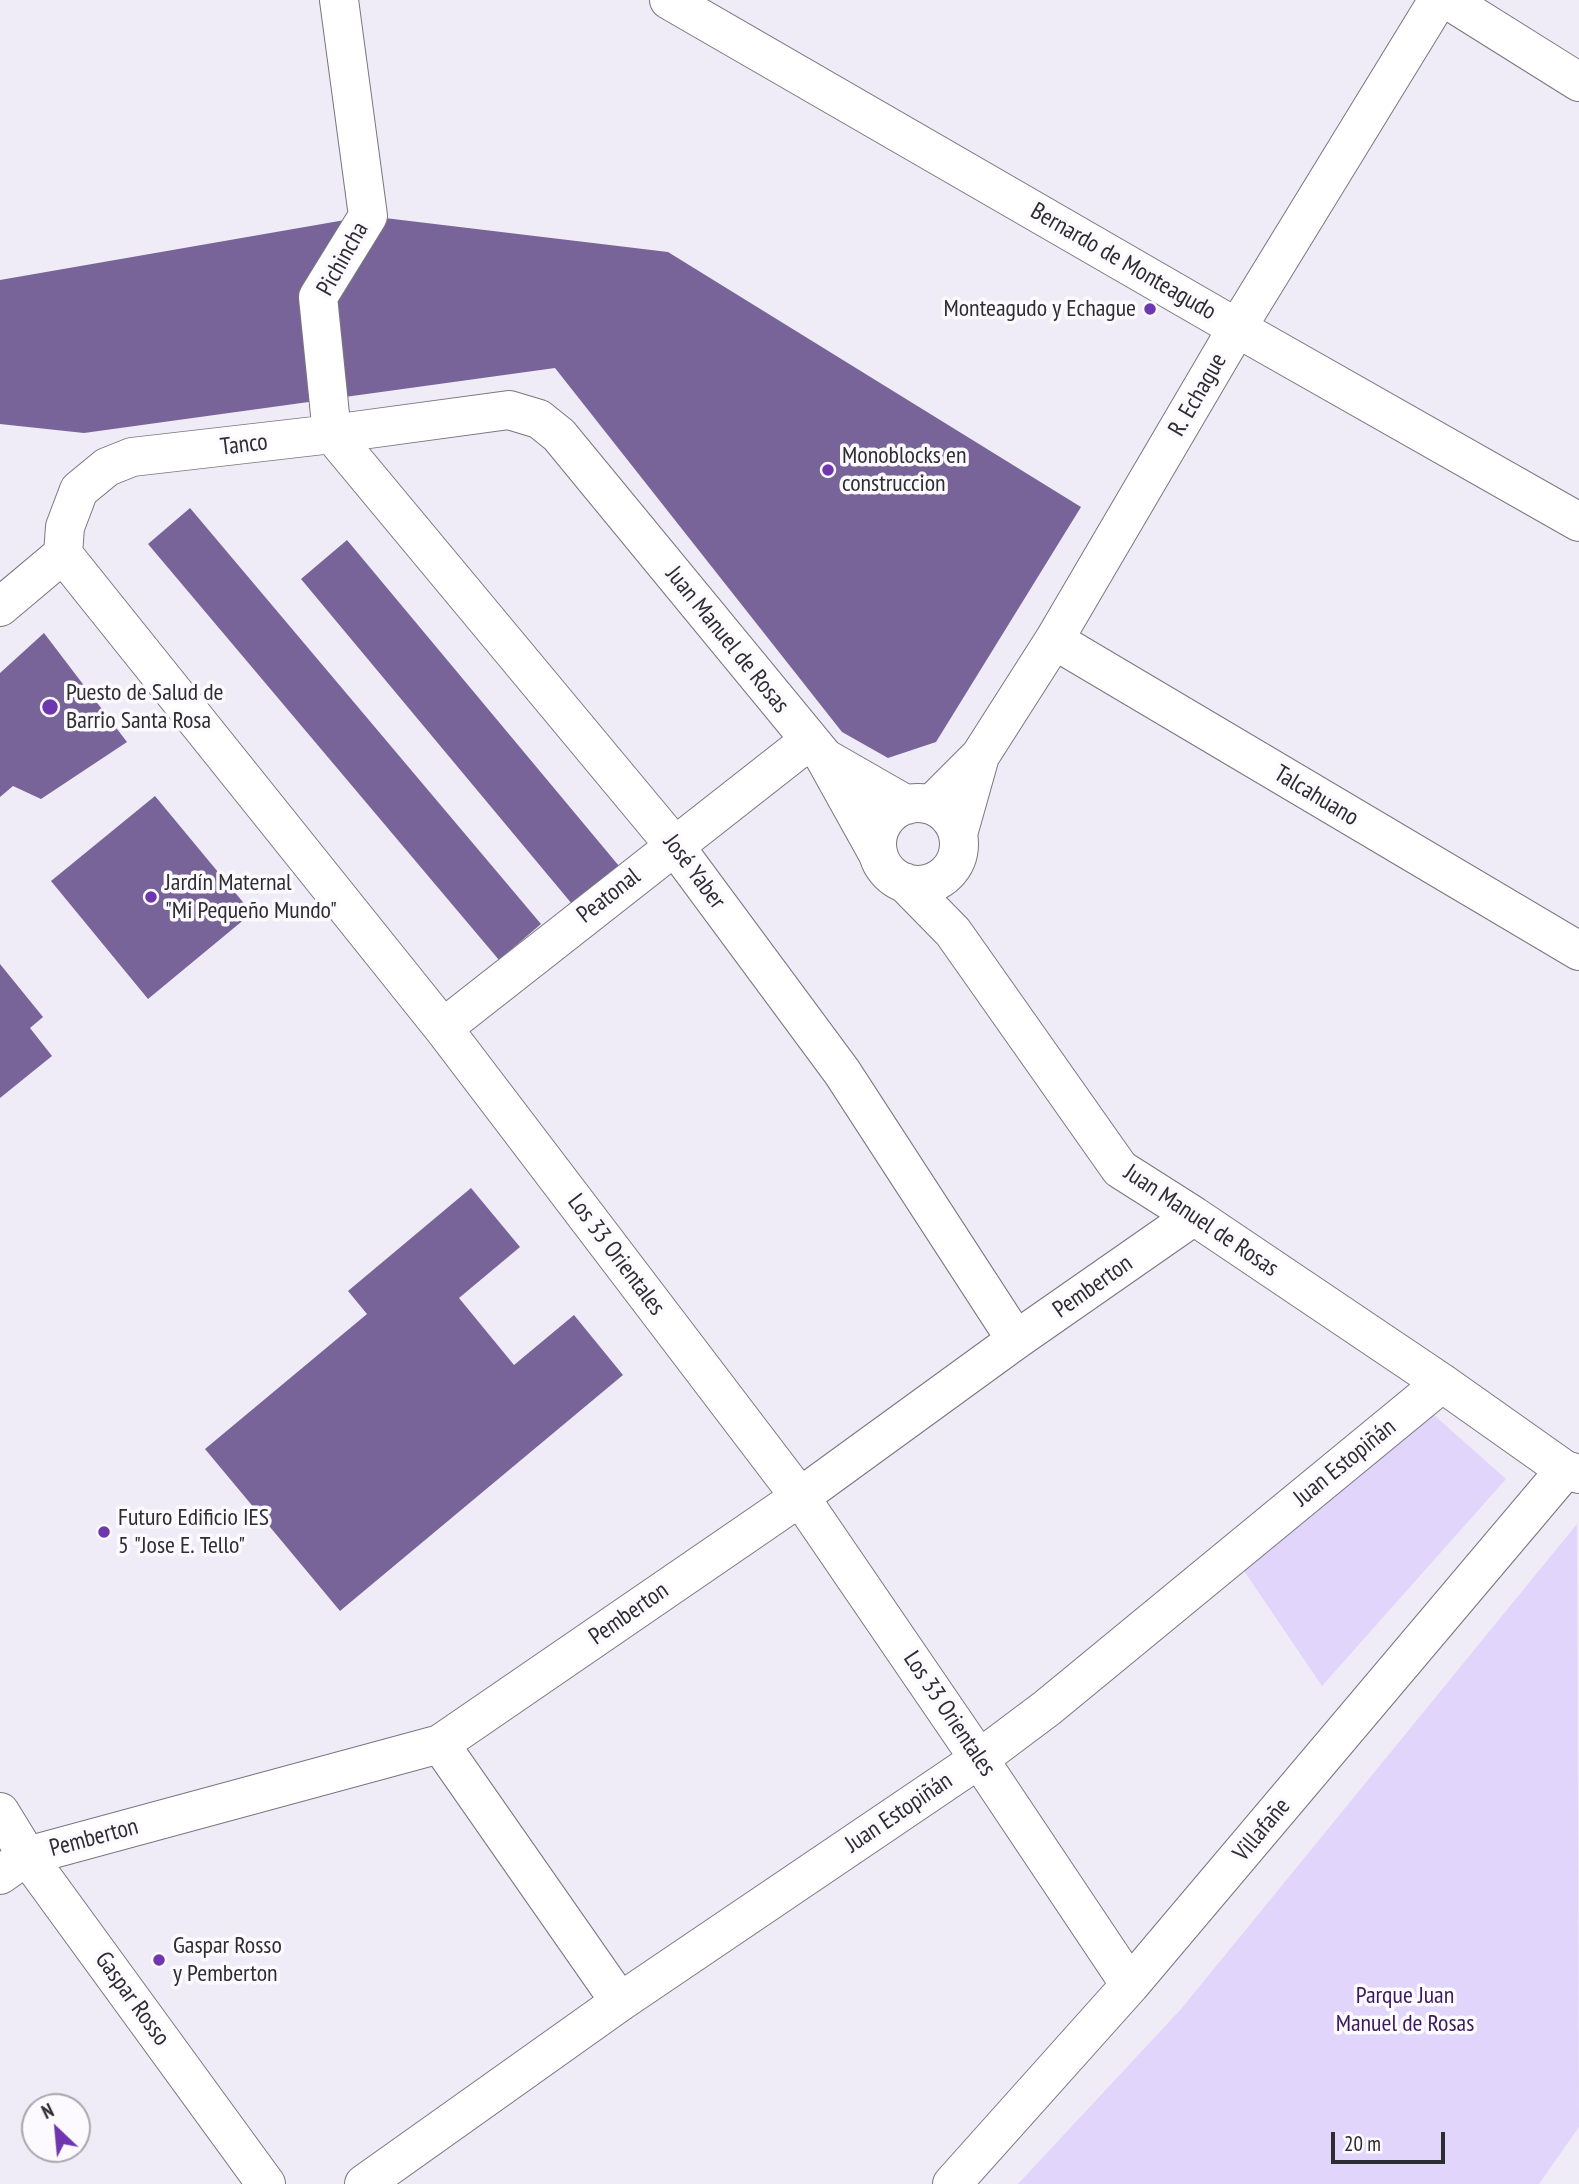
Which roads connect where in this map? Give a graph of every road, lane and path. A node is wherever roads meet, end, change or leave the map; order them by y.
1 (338, 0) edge
2 (1438, 0) edge
3 (1448, 0) edge
4 (674, 1) edge
5 (1579, 82) edge
6 (1237, 328) junction
7 (332, 434) junction
8 (559, 435) joint
9 (1579, 522) edge
10 (63, 554) junction
11 (0, 607) edge
12 (1054, 640) junction
13 (817, 748) junction
14 (980, 756) junction
15 (919, 805) junction
16 (958, 843) junction
17 (674, 845) junction
18 (892, 869) junction
19 (953, 932) junction
20 (1575, 938) edge
21 (443, 1028) junction
22 (1194, 1216) junction
23 (1016, 1340) junction
24 (1442, 1383) junction
25 (1572, 1472) edge
26 (800, 1497) junction
27 (440, 1744) junction
28 (979, 1759) junction
29 (0, 1812) edge
30 (14, 1865) edge
31 (1130, 1985) junction
32 (620, 2002) junction
33 (267, 2184) edge
34 (364, 2184) edge
35 (951, 2184) edge

1 - 7 street, Pichincha
2 - 6 street, R. Echague
3 - 5 street
4 - 6 street, Bernardo de Monteagudo
6 - 9 street, Bernardo de Monteagudo
6 - 12 street, R. Echague
7 - 8 street, Tanco
7 - 10 street, Tanco
7 - 17 street, José Yaber
8 - 13 street, Juan Manuel de Rosas
10 - 11 street
10 - 21 street, Los 33 Orientales
12 - 14 street, R. Echague
12 - 20 street, Talcahuano
13 - 15 street
13 - 17 street, Peatonal
13 - 18 street, Juan Manuel de Rosas
14 - 15 street, R. Echague
14 - 16 street, R. Echague
15 - 16 street
15 - 18 street
16 - 18 street
16 - 19 street
17 - 21 street, Peatonal
17 - 23 street, José Yaber
18 - 19 street, Juan Manuel de Rosas
19 - 22 street, Juan Manuel de Rosas
21 - 26 street, Los 33 Orientales
22 - 23 street, Pemberton
22 - 24 street, Juan Manuel de Rosas
23 - 26 street, Pemberton
24 - 25 street, Juan Manuel de Rosas
24 - 28 street, Juan Estopiñán
25 - 31 street, Villafañe
26 - 27 street, Pemberton
26 - 28 street, Los 33 Orientales
27 - 30 street, Pemberton
27 - 32 street
28 - 31 street, Los 33 Orientales
28 - 32 street, Juan Estopiñán
29 - 30 street, Gaspar Rosso
30 - 33 street, Gaspar Rosso
31 - 35 street, Villafañe
32 - 34 street, Juan Estopiñán

